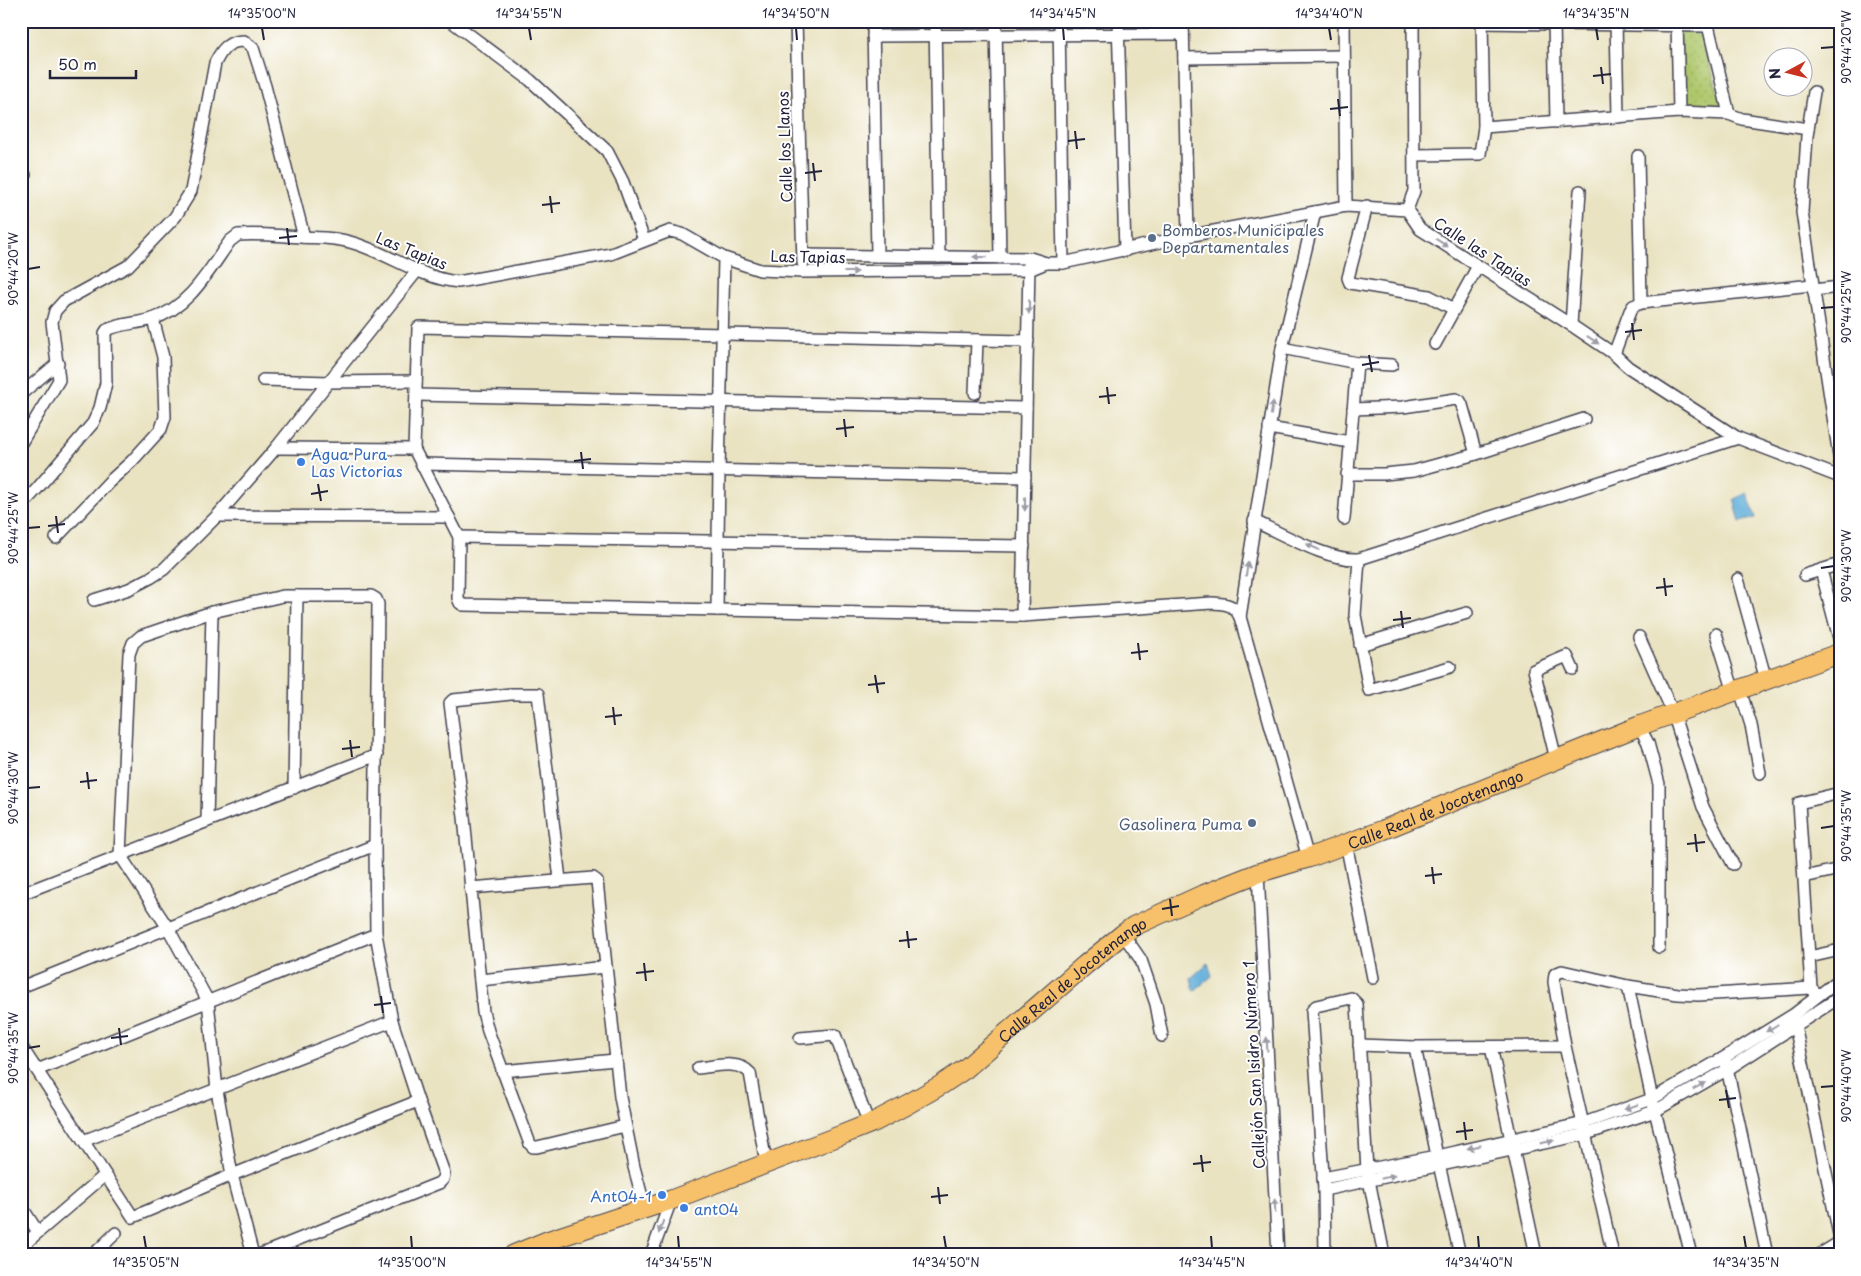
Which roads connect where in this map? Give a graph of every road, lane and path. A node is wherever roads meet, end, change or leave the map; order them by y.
1 (451, 21) edge
2 (796, 21) edge
3 (873, 21) edge
4 (935, 21) edge
5 (996, 21) edge
6 (1059, 21) edge
7 (1118, 21) edge
8 (1183, 21) edge
9 (1344, 21) edge
10 (1413, 21) edge
11 (1482, 22) edge
12 (1554, 23) edge
13 (1616, 23) edge
14 (1677, 24) edge
15 (1707, 24) edge
16 (1118, 33) junction
17 (1183, 34) junction
18 (996, 35) junction
19 (1059, 35) junction
20 (874, 36) junction
21 (935, 36) junction
22 (1344, 56) junction
23 (1184, 58) junction
24 (1813, 98) edge
25 (1679, 112) junction
26 (1729, 114) junction
27 (1618, 117) junction
28 (1556, 122) junction
29 (1484, 127) junction
30 (1808, 129) junction
31 (1414, 155) junction
32 (1638, 156) dead end
33 (1580, 191) dead end
34 (1346, 206) junction
35 (1367, 206) junction
36 (1407, 210) junction
37 (1315, 212) junction
38 (1188, 236) junction
39 (304, 237) junction
40 (644, 240) junction
41 (1125, 251) junction
42 (803, 255) junction
43 (877, 256) junction
44 (939, 257) junction
45 (724, 258) junction
46 (1000, 258) junction
47 (1030, 258) junction
48 (1046, 263) junction
49 (1063, 263) junction
50 (1478, 266) junction
51 (1029, 270) junction
52 (417, 271) junction
53 (803, 272) junction
54 (1840, 286) edge
55 (1813, 288) junction
56 (1641, 303) junction
57 (1454, 309) junction
58 (153, 319) junction
59 (1572, 325) junction
60 (723, 335) junction
61 (977, 340) junction
62 (1028, 342) junction
63 (1435, 344) dead end
64 (1282, 348) junction
65 (1614, 354) junction
66 (58, 363) junction
67 (1357, 363) junction
68 (1392, 365) dead end
69 (262, 380) dead end
70 (416, 381) junction
71 (329, 382) junction
72 (975, 393) dead end
73 (21, 394) edge
74 (416, 395) junction
75 (720, 403) junction
76 (1026, 408) junction
77 (1353, 410) junction
78 (1584, 418) dead end
79 (1269, 428) junction
80 (1738, 438) junction
81 (1350, 442) junction
82 (21, 443) edge
83 (276, 448) junction
84 (414, 449) junction
85 (1476, 454) junction
86 (1840, 463) edge
87 (422, 464) junction
88 (719, 471) junction
89 (1347, 474) junction
90 (1025, 477) junction
91 (1840, 477) edge
92 (21, 506) edge
93 (216, 516) junction
94 (449, 517) junction
95 (1344, 519) dead end
96 (1254, 521) junction
97 (459, 537) junction
98 (56, 538) dead end
99 (718, 541) junction
100 (1024, 546) junction
101 (1359, 560) junction
102 (1840, 564) edge
103 (1821, 570) junction
104 (1805, 575) dead end
105 (1738, 579) dead end
106 (298, 596) junction
107 (94, 600) dead end
108 (717, 610) junction
109 (212, 612) junction
110 (1467, 613) dead end
111 (1022, 616) junction
112 (1240, 617) junction
113 (1716, 634) dead end
114 (1639, 637) dead end
115 (1840, 642) edge
116 (1360, 645) junction
117 (1840, 653) edge
118 (1450, 667) dead end
119 (1572, 669) dead end
120 (1766, 680) junction
121 (1737, 691) junction
122 (1673, 713) junction
123 (1639, 726) junction
124 (377, 755) junction
125 (1556, 759) junction
126 (1760, 773) dead end
127 (294, 788) junction
128 (1840, 793) edge
129 (208, 821) junction
130 (1346, 844) junction
131 (375, 845) junction
132 (120, 855) junction
133 (1308, 858) junction
134 (1733, 864) dead end
135 (1840, 870) edge
136 (1258, 873) junction
137 (1804, 877) junction
138 (560, 880) junction
139 (470, 888) junction
140 (21, 894) edge
141 (168, 928) junction
142 (376, 934) junction
143 (1123, 934) junction
144 (1659, 947) dead end
145 (1840, 950) edge
146 (1809, 957) junction
147 (606, 968) junction
148 (1373, 978) dead end
149 (1840, 978) edge
150 (480, 980) junction
151 (1628, 986) junction
152 (21, 988) edge
153 (1814, 991) junction
154 (1840, 998) edge
155 (208, 1001) junction
156 (392, 1021) junction
157 (1794, 1021) junction
158 (1162, 1036) dead end
159 (800, 1038) dead end
160 (1359, 1045) junction
161 (21, 1046) edge
162 (1565, 1046) junction
163 (1415, 1047) junction
164 (1490, 1047) junction
165 (1725, 1058) junction
166 (615, 1060) junction
167 (698, 1068) dead end
168 (37, 1070) junction
169 (1728, 1070) junction
170 (502, 1071) junction
171 (217, 1090) junction
172 (418, 1101) junction
173 (1653, 1105) junction
174 (869, 1124) junction
175 (625, 1126) junction
176 (1585, 1128) junction
177 (83, 1141) junction
178 (1513, 1144) junction
179 (1438, 1161) junction
180 (766, 1163) junction
181 (105, 1175) junction
182 (232, 1175) junction
183 (1368, 1176) junction
184 (1323, 1178) junction
185 (1324, 1190) junction
186 (671, 1200) junction
187 (21, 1206) edge
188 (645, 1208) junction
189 (38, 1232) junction
190 (116, 1232) dead end
191 (1840, 1241) edge
192 (21, 1247) edge
193 (92, 1255) edge
194 (253, 1255) edge
195 (259, 1255) edge
196 (513, 1255) edge
197 (651, 1255) edge
198 (1278, 1255) edge
199 (1325, 1255) edge
200 (1384, 1255) edge
201 (1460, 1255) edge
202 (1536, 1255) edge
203 (1612, 1255) edge
204 (1692, 1255) edge
205 (1766, 1255) edge
206 (1818, 1255) edge

1 - 40 street
2 - 42 street, Calle los Llanos
3 - 20 street
4 - 21 street
5 - 18 street
6 - 19 street
7 - 16 street
8 - 17 street
9 - 22 street
10 - 31 street
11 - 12 street
11 - 29 street
12 - 13 street
12 - 28 street
13 - 14 street
13 - 27 street
14 - 15 street
14 - 25 street
15 - 26 street
16 - 17 street
16 - 19 street
16 - 41 street
17 - 23 street
18 - 19 street
18 - 21 street
18 - 46 street
19 - 49 street
20 - 21 street
20 - 43 street
21 - 44 street
22 - 23 street
22 - 34 street
23 - 38 street
24 - 30 street
25 - 26 street
25 - 27 street
26 - 30 street
27 - 28 street
28 - 29 street
29 - 31 street
30 - 55 street
31 - 36 street
32 - 56 street
33 - 59 street
34 - 35 street
34 - 37 street
35 - 36 street
35 - 57 street
36 -> 50 street, Calle las Tapias
37 - 38 street
37 - 64 street
38 - 41 street
39 - 52 street, Las Tapias
39 - 58 street, Las Tapias
39 - 66 street
40 - 45 street, Las Tapias
40 - 52 street, Las Tapias
41 - 49 street
42 - 43 street, Las Tapias
42 - 53 street, Calle los Llanos
43 - 44 street, Las Tapias
46 -> 44 street, Las Tapias
45 - 53 street, Las Tapias
45 - 60 street
46 - 47 street, Las Tapias
47 - 48 street, Las Tapias
47 - 51 street
48 - 49 street
48 - 51 street, Las Tapias
50 - 57 street
50 - 59 street, Calle las Tapias
53 -> 51 street, Las Tapias
51 -> 62 street
52 - 71 street
54 - 55 street
55 - 56 street
55 - 86 street
56 - 65 street
57 - 63 street
58 - 92 street
58 - 98 street
59 -> 65 street, Calle las Tapias
60 - 61 street
60 - 70 street
60 - 75 street
61 - 62 street
61 - 72 street
62 - 76 street
64 - 67 street
79 -> 64 street
65 - 80 street, Calle las Tapias
66 - 73 street
66 - 82 street
67 - 68 street
67 - 77 street
69 - 71 street
70 - 71 street
70 - 74 street
71 - 83 street
74 - 75 street
74 - 84 street
75 - 76 street
75 - 88 street
76 - 90 street
77 - 81 street
77 - 85 street
78 - 85 street
79 - 81 street
79 - 96 street
80 - 91 street, Calle las Tapias
80 - 101 street
81 - 89 street
83 - 84 street
83 - 93 street
84 - 87 street
85 - 89 street
87 - 88 street
87 - 94 street
88 - 90 street
88 - 99 street
89 - 95 street
90 -> 100 street
93 - 94 street
93 - 107 street
94 - 97 street
101 -> 96 street
112 -> 96 street
97 - 99 street
97 - 108 street
99 - 100 street
99 - 108 street
100 - 111 street
101 - 116 street
102 - 103 street
103 - 104 street
103 - 115 street
105 - 120 street
106 - 109 street
106 - 124 street
106 - 127 street
108 - 111 street
109 - 129 street
109 - 132 street
110 - 116 street
111 - 112 street
112 - 133 street
113 - 121 street
114 - 122 street
116 - 118 street
117 - 120 main road, Calle Real de Jocotenango
119 - 125 street
120 - 121 main road, Calle Real de Jocotenango
121 - 122 main road, Calle Real de Jocotenango
121 - 126 street
122 - 123 main road, Calle Real de Jocotenango
122 - 134 street
123 - 125 main road, Calle Real de Jocotenango
123 - 144 street
124 - 127 street
124 - 131 street
125 - 130 main road, Calle Real de Jocotenango
127 - 129 street
128 - 137 street
129 - 132 street
130 - 133 main road, Calle Real de Jocotenango
130 - 148 street
131 - 141 street
131 - 142 street
132 - 140 street
132 - 141 street
133 - 136 main road, Calle Real de Jocotenango
135 - 137 street
136 - 143 main road, Calle Real de Jocotenango
198 -> 136 street, Callejón San Isidro Número 1
137 - 146 street
138 - 139 street
138 - 139 street
138 - 147 street
139 - 150 street
141 - 152 street
141 - 155 street
142 - 155 street
142 - 156 street
143 - 158 street
143 - 174 main road, Calle Real de Jocotenango
145 - 146 street
146 - 153 street
147 - 150 street
147 - 166 street
149 - 153 street
150 - 170 street
151 - 153 street
151 - 162 street
151 - 173 street
153 - 157 street
154 - 157 street
155 - 168 street
155 - 171 street
156 - 171 street
156 - 172 street
157 -> 165 street
157 - 169 street
157 - 191 street
159 - 174 street
160 - 163 street
160 - 183 street
160 - 184 street
161 - 168 street
162 - 164 street
162 - 176 street
163 - 164 street
163 - 179 street
164 - 178 street
165 - 169 street
165 - 173 street
166 - 170 street
166 - 175 street
167 - 180 street
168 - 177 street
173 -> 169 street
169 - 205 street
170 - 175 street
171 - 177 street
171 - 182 street
172 - 182 street
172 - 195 street
173 - 176 street
173 - 204 street
174 - 180 main road, Calle Real de Jocotenango
175 - 188 street
176 - 178 street
176 - 203 street
177 - 181 street
178 - 179 street
178 - 202 street
179 - 183 street
179 - 201 street
180 - 186 main road, Calle Real de Jocotenango
181 - 182 street
181 - 189 street
182 - 194 street
183 - 184 street
183 - 185 street
183 - 200 street
184 - 185 street
185 - 199 street
186 - 188 main road, Calle Real de Jocotenango
186 -> 197 street
187 - 189 street
188 - 196 main road, Calle Real de Jocotenango
189 - 192 street
190 - 193 street
191 - 206 street

